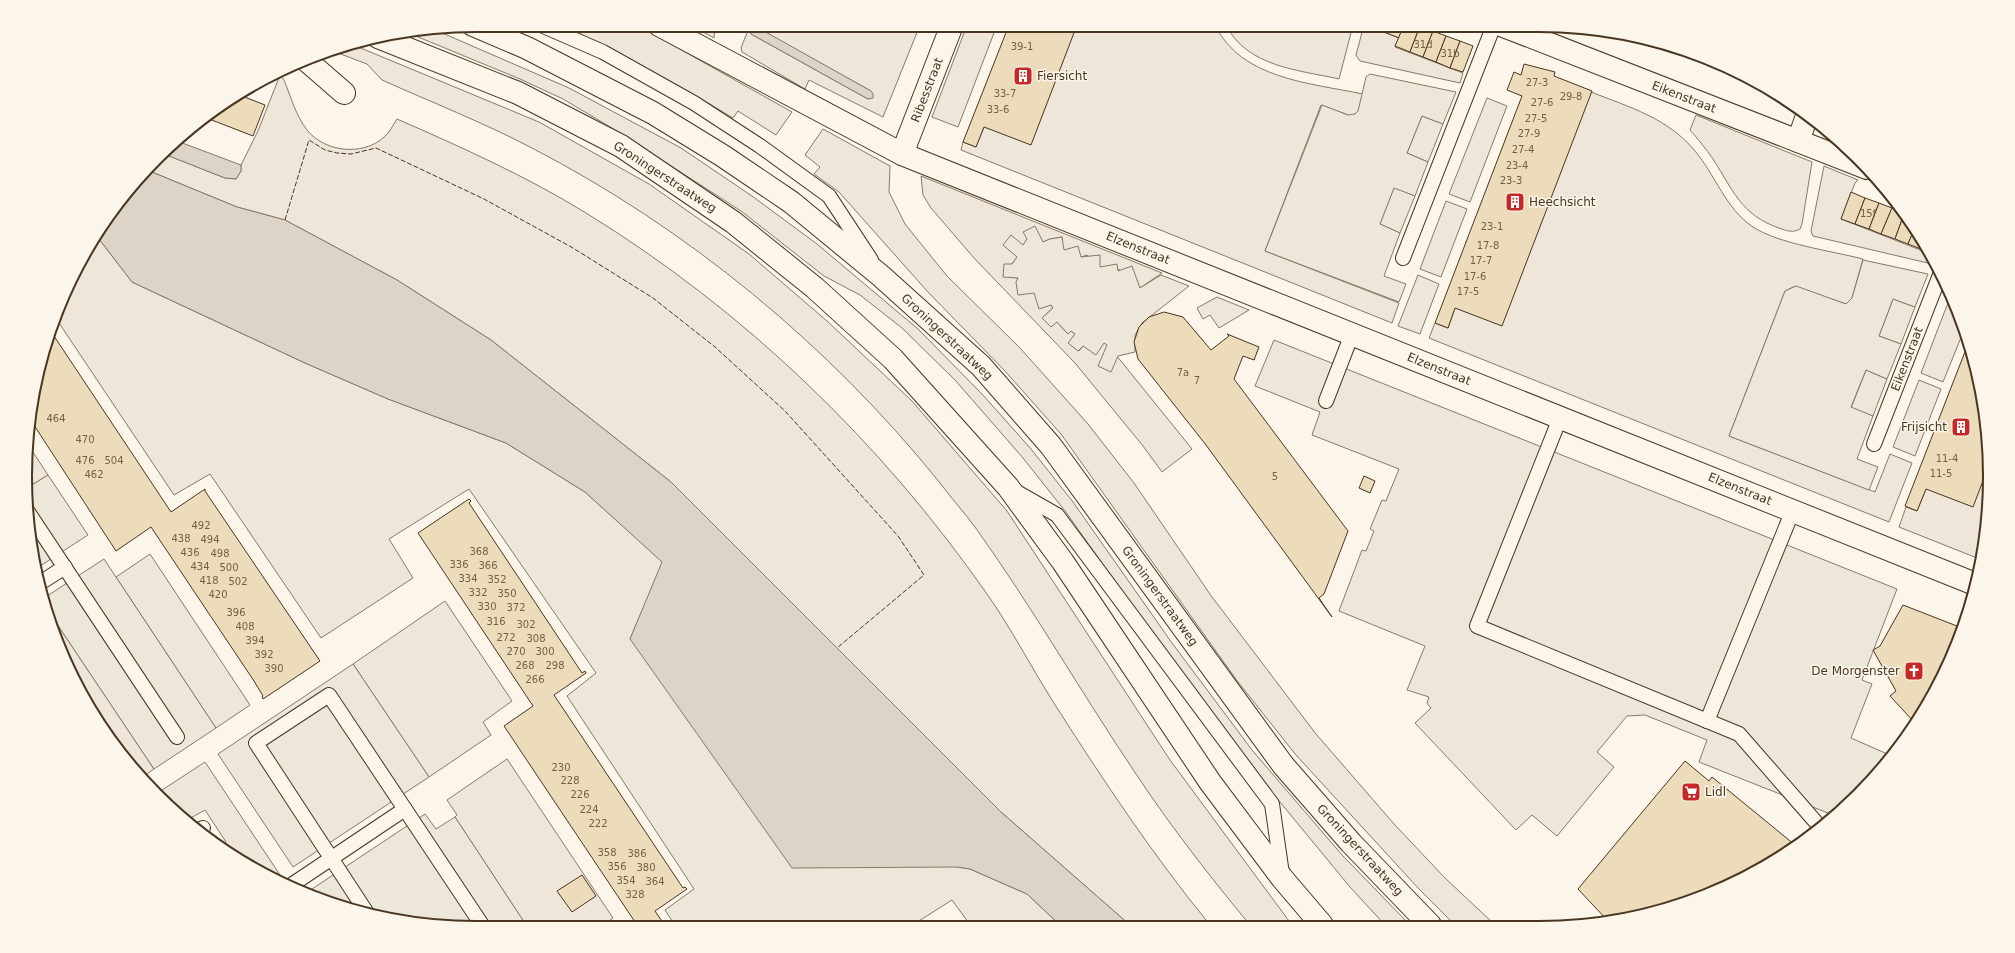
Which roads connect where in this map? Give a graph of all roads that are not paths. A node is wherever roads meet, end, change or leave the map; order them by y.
1 (489, 32) edge
2 (558, 32) edge
3 (672, 32) edge
4 (949, 32) edge
5 (1491, 32) edge
6 (1519, 32) edge
7 (389, 41) edge
8 (311, 64) edge
9 (344, 93) dead end
10 (1805, 121) edge
11 (1798, 141) junction
12 (902, 154) junction
13 (1854, 163) edge
14 (1403, 258) dead end
15 (881, 276) junction
16 (1938, 281) edge
17 (1352, 334) junction
18 (1326, 401) dead end
19 (1560, 418) junction
20 (1874, 444) dead end
21 (1008, 487) junction
22 (1793, 510) junction
23 (35, 522) edge
24 (65, 567) junction
25 (45, 580) edge
26 (1970, 582) edge
27 (1706, 721) junction
28 (177, 737) dead end
29 (405, 809) junction
30 (1817, 823) edge
31 (332, 858) junction
32 (1282, 878) junction
33 (296, 882) edge
34 (363, 906) edge
35 (479, 921) edge
36 (1319, 921) edge
37 (1426, 921) edge

1 - 15 main road, Groningerstraatweg
2 - 15 lane, Groningerstraatweg
3 - 12 main road
4 - 12 main road, Ribesstraat
5 - 14 lane
6 - 11 main road, Eikenstraat
7 - 21 main road, Groningerstraatweg
8 - 9 main road
10 - 11 main road
11 - 13 main road, Eikenstraat
12 - 17 main road, Elzenstraat
15 - 37 main road, Groningerstraatweg
16 - 20 lane, Eikenstraat
17 - 18 lane
17 - 19 main road, Elzenstraat
19 - 22 main road, Elzenstraat
19 - 27 lane
21 - 32 main road, Groningerstraatweg
21 - 32 lane, Groningerstraatweg
22 - 26 main road, Elzenstraat
22 - 27 lane
23 - 24 lane
24 - 25 lane
24 - 28 lane
27 - 30 lane
29 - 31 lane
29 - 31 lane
29 - 35 lane
31 - 33 lane
31 - 34 lane
32 - 36 main road, Groningerstraatweg

